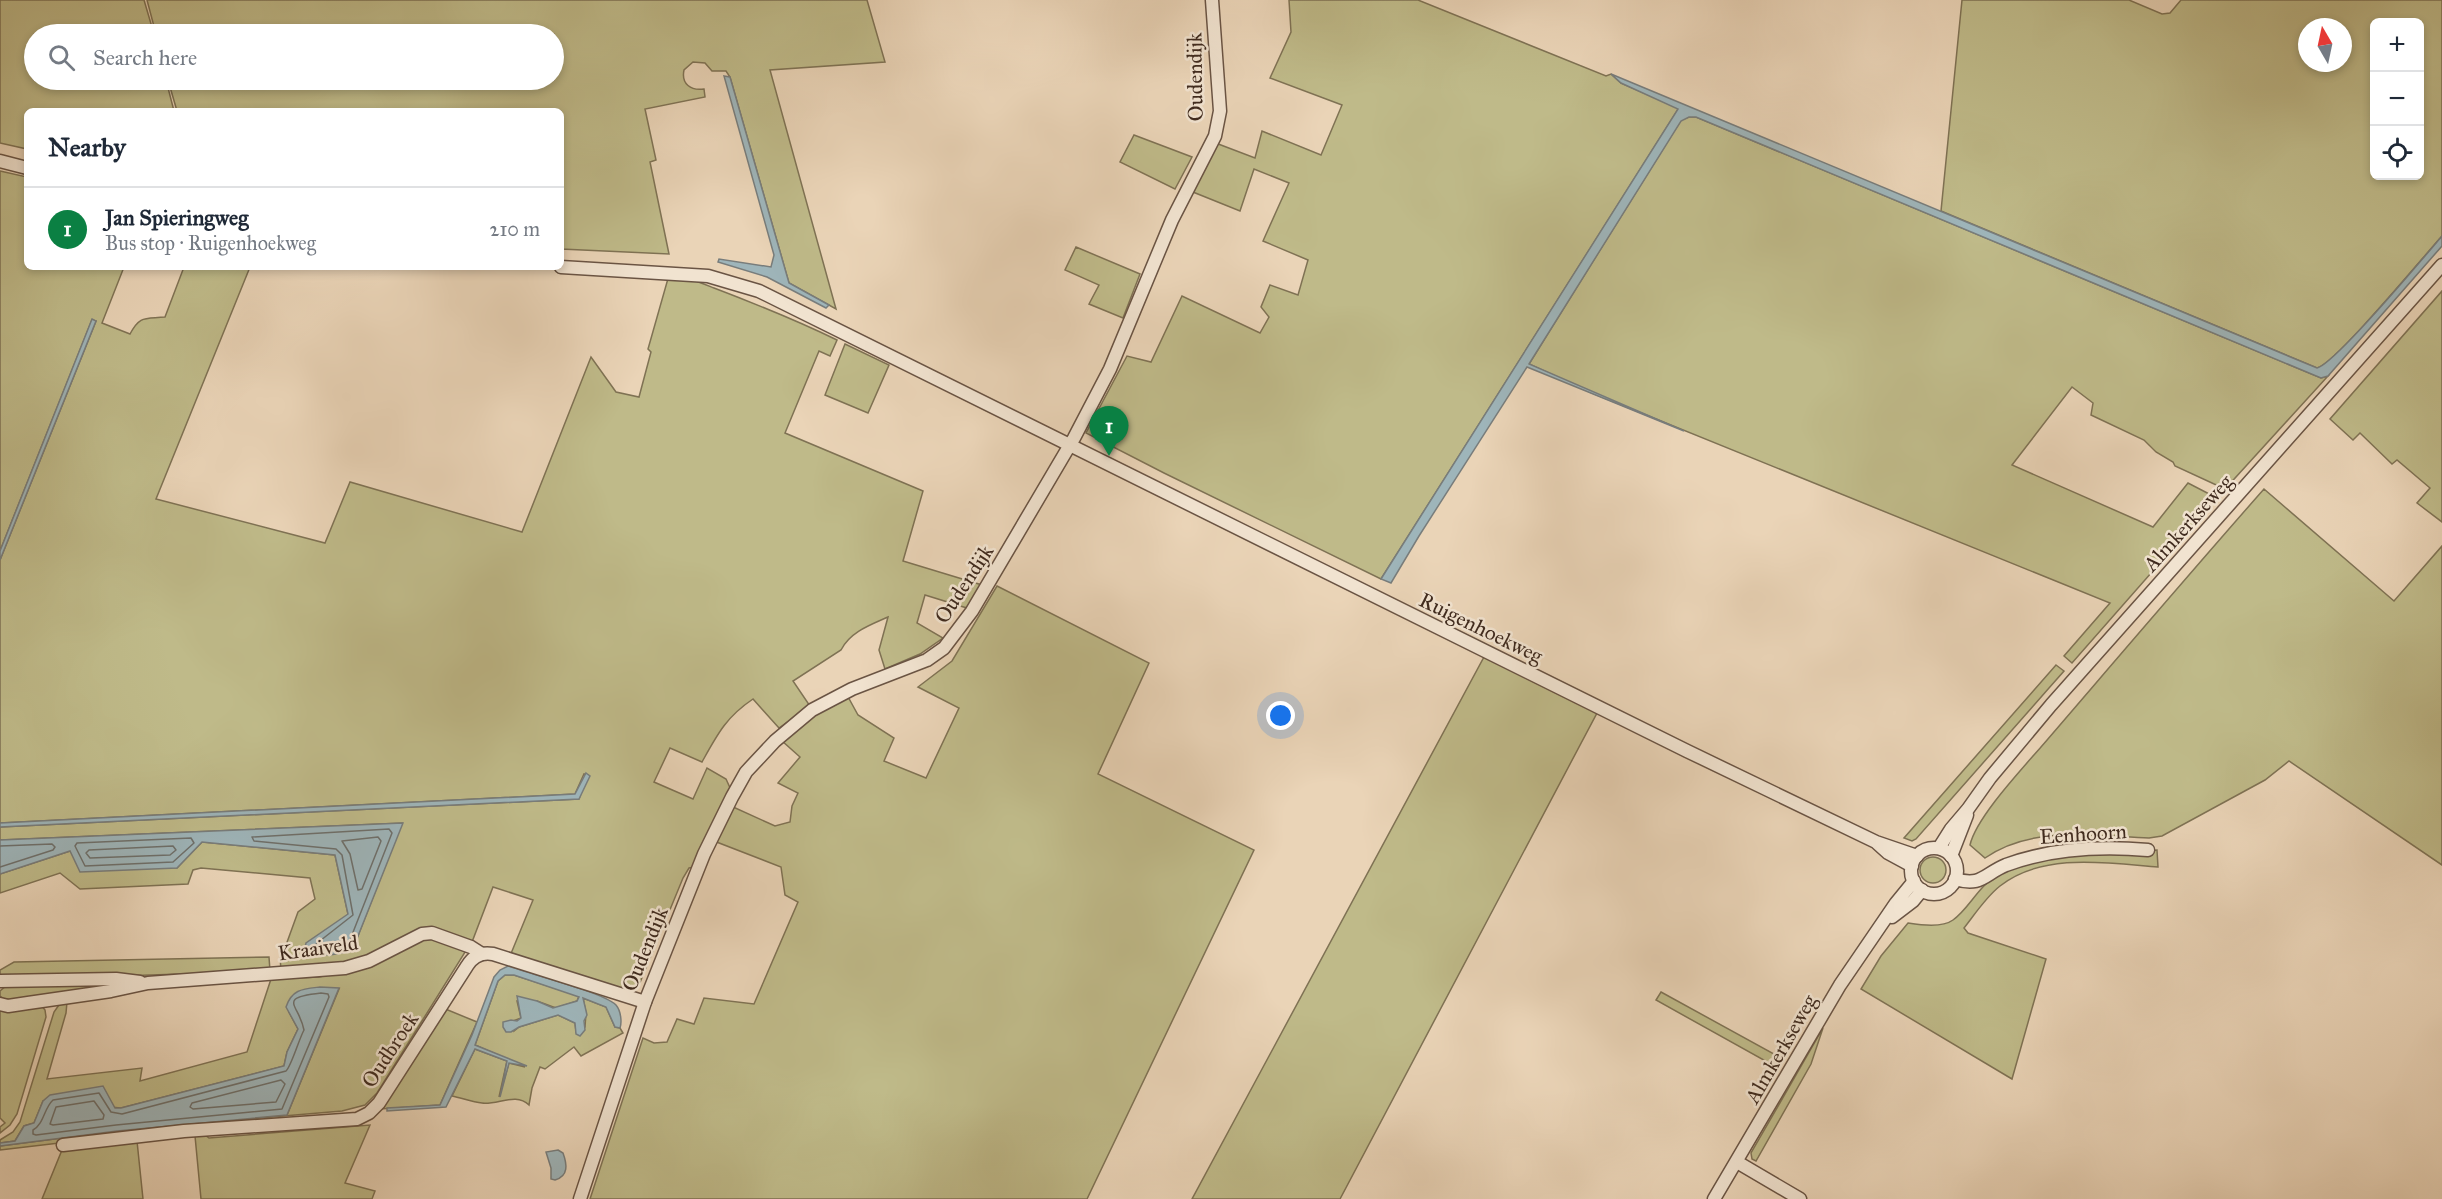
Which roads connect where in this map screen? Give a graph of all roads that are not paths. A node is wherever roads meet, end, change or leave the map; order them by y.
1 (1212, 0) edge
2 (0, 161) edge
3 (24, 167) edge
4 (2442, 266) edge
5 (564, 267) edge
6 (1070, 445) junction
7 (1968, 809) junction
8 (1939, 848) junction
9 (2148, 850) dead end
10 (1951, 856) junction
11 (1914, 861) junction
12 (1955, 879) junction
13 (1918, 886) junction
14 (482, 954) junction
15 (0, 981) edge
16 (148, 983) junction
17 (645, 1002) junction
18 (0, 1004) edge
19 (63, 1145) dead end
20 (1737, 1162) junction
21 (580, 1199) edge
22 (1714, 1199) edge
23 (1800, 1199) edge

1 - 6 street, Oudendijk
2 - 3 street
4 - 7 street, Almkerkseweg
5 - 6 street, Ruigenhoekweg
6 - 11 street, Ruigenhoekweg
6 - 17 street, Oudendijk
7 - 8 street, Almkerkseweg
7 - 10 street, Almkerkseweg
8 - 10 street
8 - 11 street
9 - 12 street, Eenhoorn
10 - 12 street
11 - 13 street
12 - 13 street
13 - 20 street, Almkerkseweg
14 - 16 street, Kraaiveld
14 - 17 street
14 - 19 street, Oudbroek
15 - 16 street, Kraaiveld
16 - 18 street, Kraaiveld
17 - 21 street, Oudendijk
20 - 22 street, Almkerkseweg
20 - 23 street

